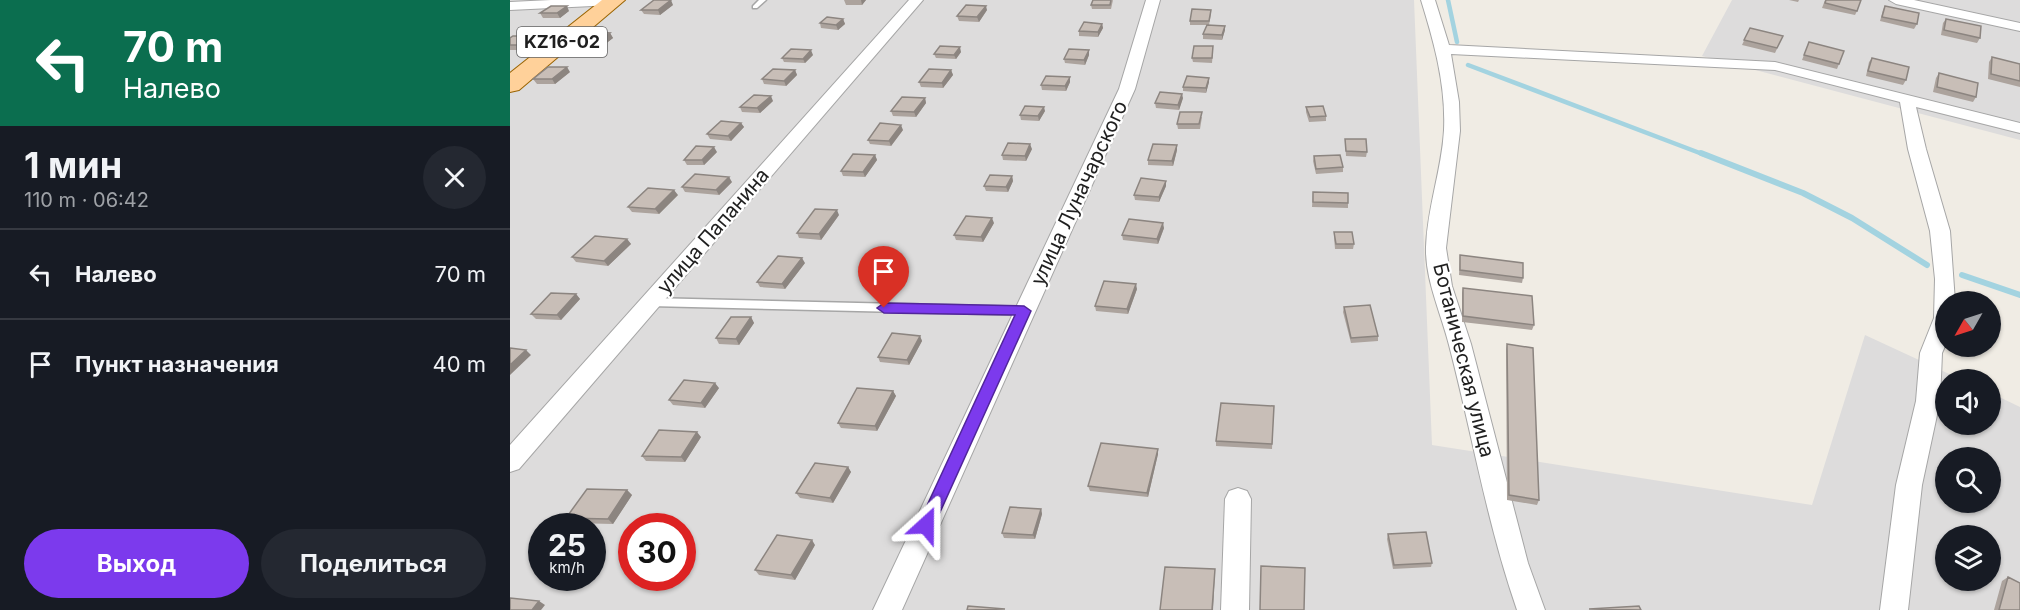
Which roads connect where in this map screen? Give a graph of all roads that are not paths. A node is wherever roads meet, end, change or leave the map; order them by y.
1 (614, 0) edge
2 (763, 0) edge
3 (916, 0) edge
4 (1153, 0) edge
5 (1428, 0) edge
6 (1896, 0) edge
7 (510, 6) edge
8 (755, 6) dead end
9 (2020, 27) edge
10 (1443, 49) junction
11 (510, 85) edge
12 (1907, 100) junction
13 (2020, 128) edge
14 (650, 302) junction
15 (1024, 311) junction
16 (510, 462) edge
17 (1238, 499) dead end
18 (887, 610) edge
19 (1235, 610) edge
20 (1530, 610) edge
21 (1894, 610) edge

1 - 7 street
1 - 11 main road, KZ16-02
2 - 8 lane
3 - 14 street, улица Папанина
4 - 15 street, улица Луначарского
5 - 10 street, Ботаническая улица
6 - 9 street
10 - 12 street
10 - 20 street, Ботаническая улица
12 - 13 street
12 - 21 street
14 - 15 lane
14 - 16 street, улица Папанина
15 - 18 street, улица Луначарского
17 - 19 street

